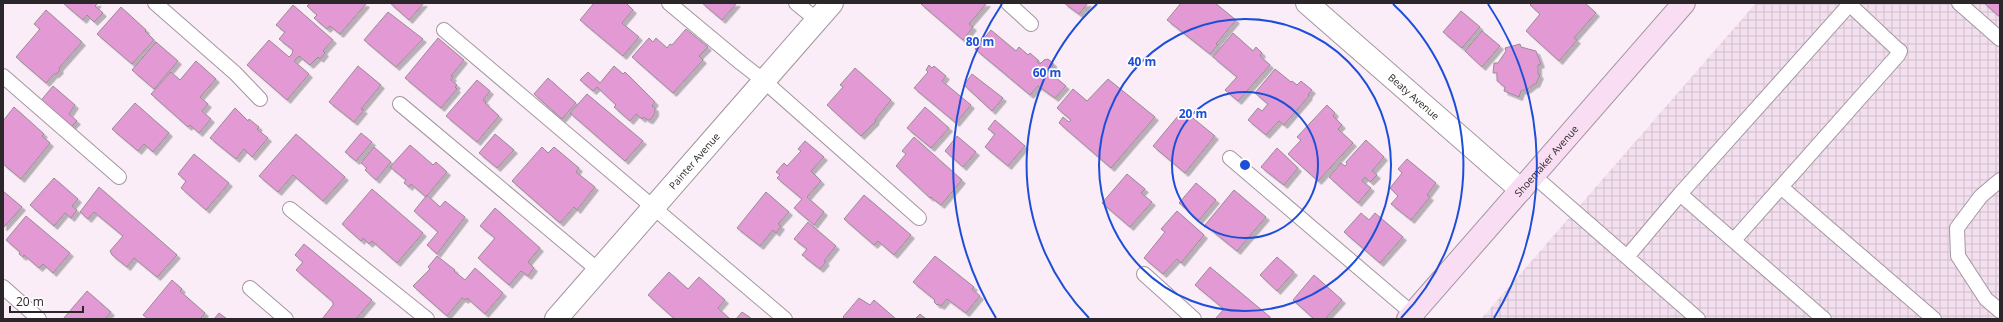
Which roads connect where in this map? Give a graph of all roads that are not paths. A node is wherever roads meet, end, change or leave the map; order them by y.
1 (155, 3) edge
2 (669, 3) edge
3 (796, 3) edge
4 (832, 3) edge
5 (1008, 3) edge
6 (1307, 3) edge
7 (1684, 3) edge
8 (1959, 3) edge
9 (1849, 4) edge
10 (817, 20) junction
11 (1031, 24) dead end
12 (444, 30) dead end
13 (2000, 39) edge
14 (3, 76) edge
15 (764, 81) junction
16 (260, 99) dead end
17 (400, 104) dead end
18 (1230, 158) dead end
19 (119, 177) dead end
20 (2000, 180) edge
21 (1528, 183) junction
22 (1781, 187) junction
23 (1680, 194) junction
24 (653, 208) junction
25 (290, 209) dead end
26 (919, 218) dead end
27 (1734, 240) junction
28 (1627, 257) junction
29 (598, 270) junction
30 (1144, 274) dead end
31 (3, 287) edge
32 (250, 288) dead end
33 (2000, 311) edge
34 (1410, 316) edge
35 (39, 319) edge
36 (286, 319) edge
37 (427, 319) edge
38 (556, 319) edge
39 (785, 319) edge
40 (1194, 319) edge
41 (1698, 319) edge
42 (1824, 319) edge
43 (1934, 319) edge

1 - 16 lane
2 - 15 lane
3 - 10 lane
4 - 10 street, Painter Avenue
5 - 11 lane
6 - 21 street, Beaty Avenue
7 - 21 main road, Shoemaker Avenue
8 - 13 lane
9 - 22 lane
9 - 23 lane
10 - 15 street, Painter Avenue
12 - 24 lane
14 - 19 lane
15 - 24 street, Painter Avenue
15 - 26 lane
17 - 29 lane
18 - 34 lane
20 - 33 lane
21 - 28 lane
21 - 34 main road, Shoemaker Avenue
22 - 27 lane
22 - 43 lane
23 - 27 lane
23 - 28 lane
24 - 29 street, Painter Avenue
24 - 39 lane
25 - 37 lane
27 - 42 lane
28 - 41 lane
29 - 38 street, Painter Avenue
30 - 40 lane
31 - 35 lane
32 - 36 lane

